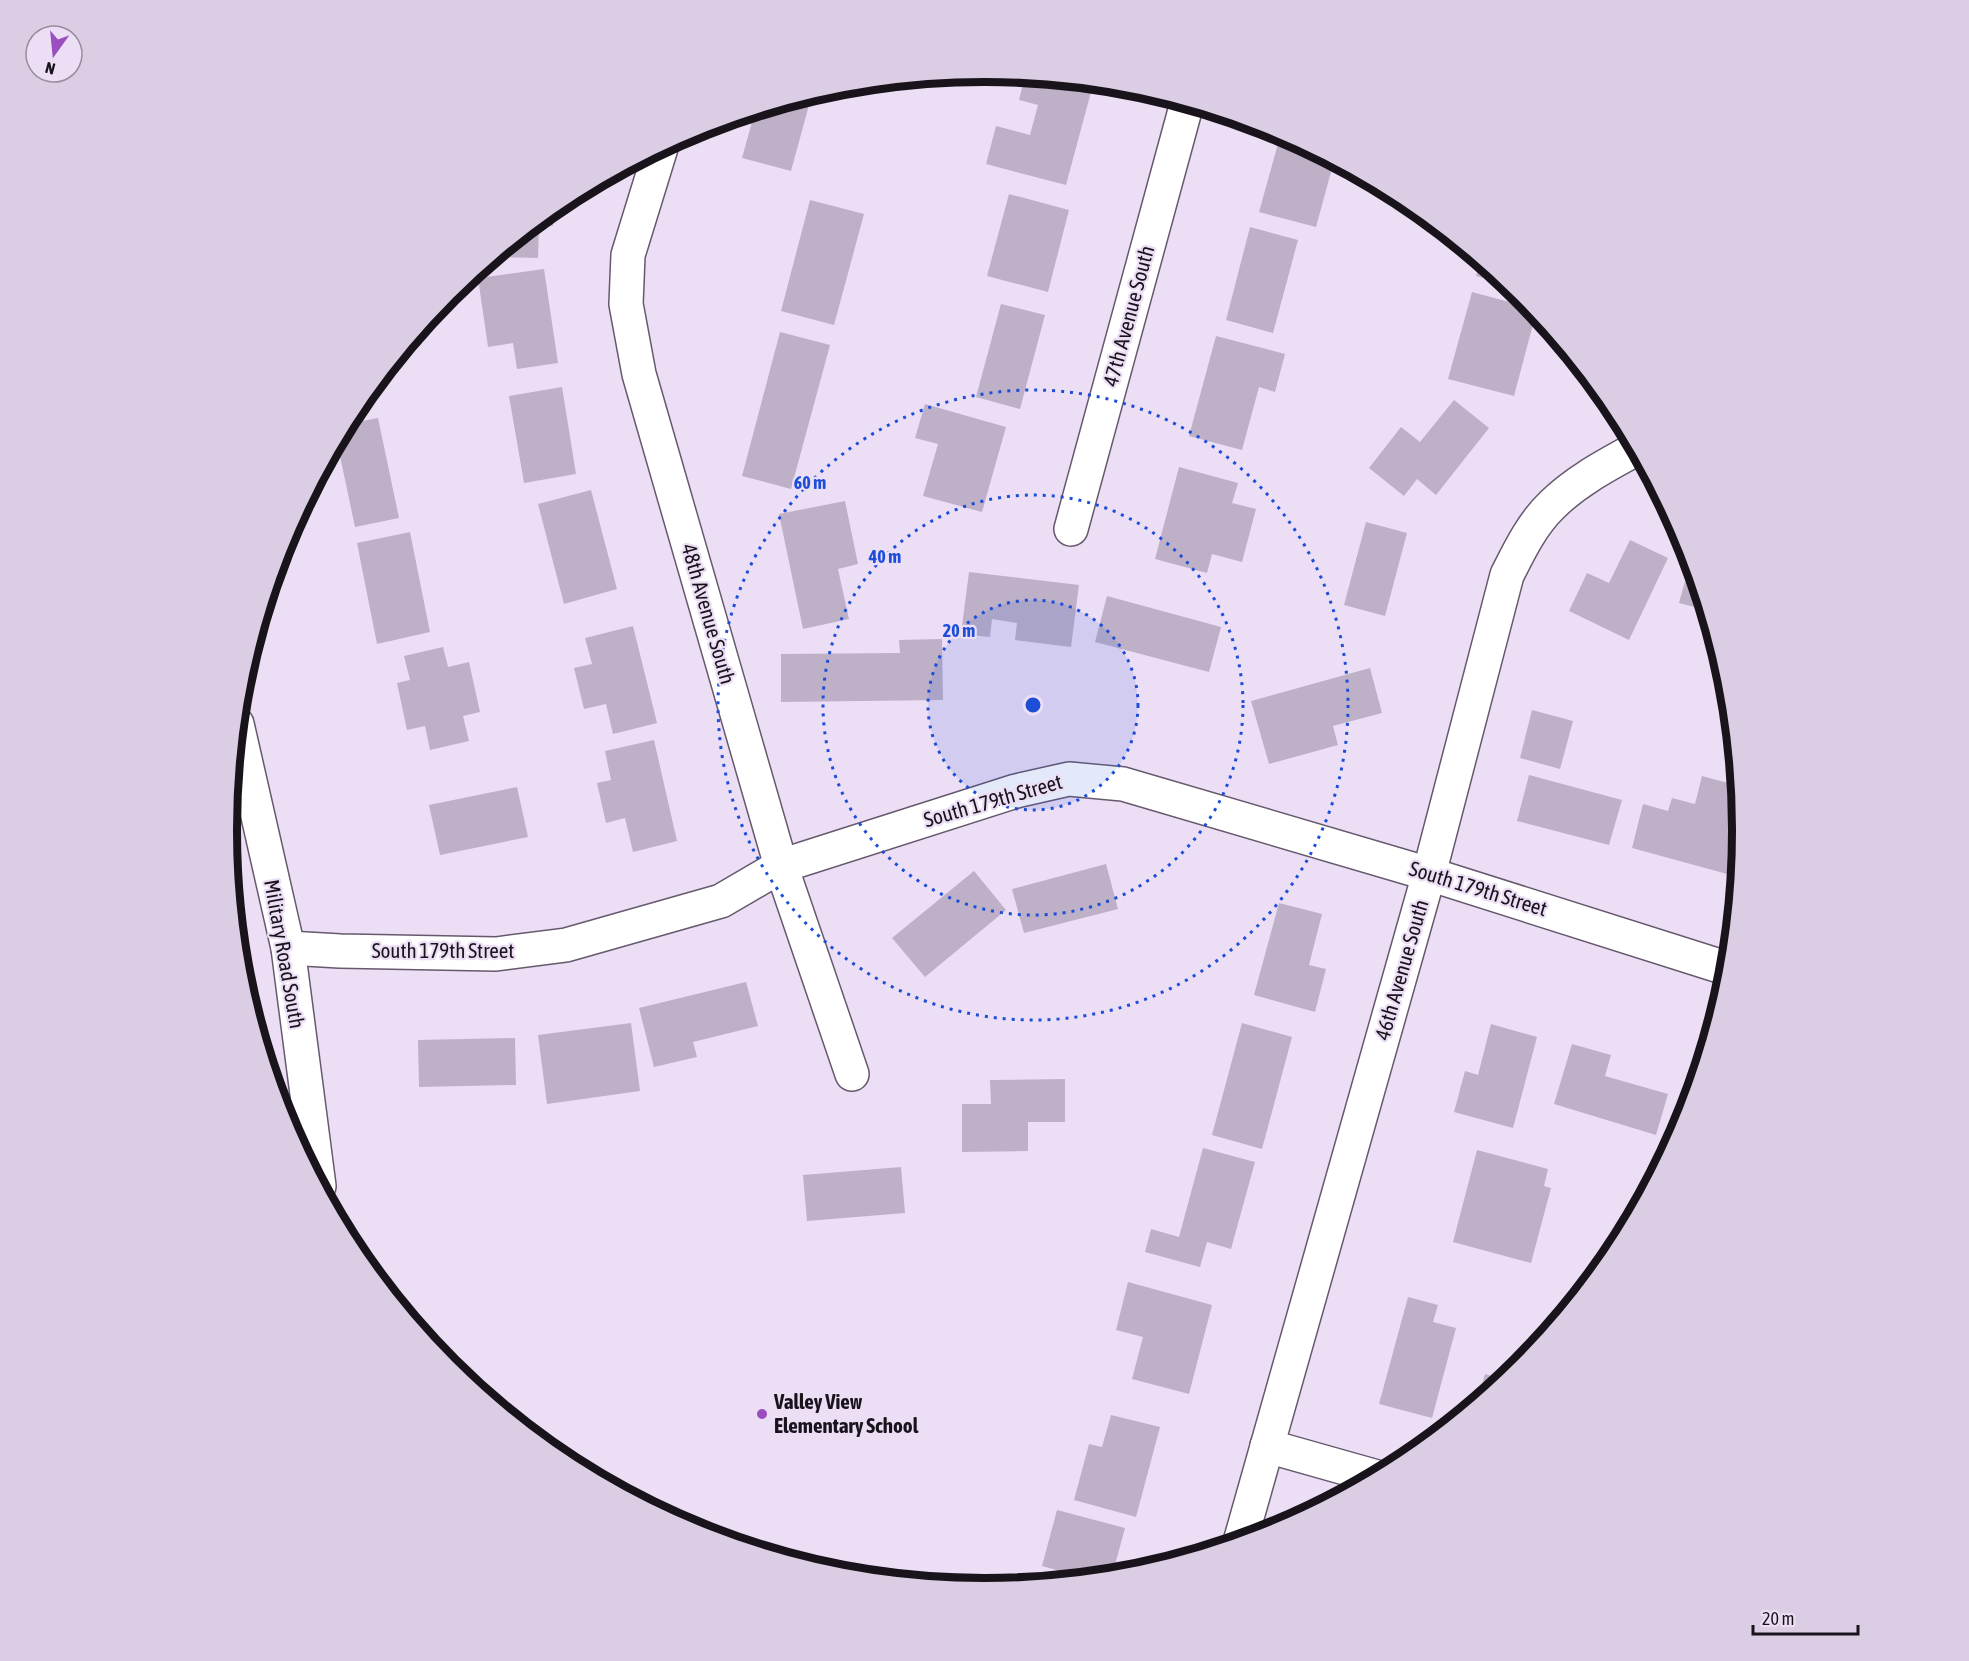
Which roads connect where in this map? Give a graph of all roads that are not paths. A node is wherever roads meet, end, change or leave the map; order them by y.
1 (1185, 110) edge
2 (658, 158) edge
3 (1629, 452) edge
4 (1071, 529) dead end
5 (242, 745) edge
6 (781, 866) junction
7 (1430, 874) junction
8 (288, 948) junction
9 (1720, 966) edge
10 (852, 1074) dead end
11 (297, 1121) edge
12 (302, 1136) edge
13 (1266, 1446) junction
14 (1365, 1474) edge
15 (1243, 1533) edge

1 - 4 street, 47th Avenue South
2 - 6 street, 48th Avenue South
3 - 7 street, 46th Avenue South
5 - 8 street, Military Road South
6 - 7 street, South 179th Street
6 - 8 street, South 179th Street
6 - 10 street, 48th Avenue South
7 - 9 street, South 179th Street
7 - 13 street, 46th Avenue South
8 - 11 street, Military Road South
11 - 12 street, Military Road South
13 - 14 street
13 - 15 street, 46th Avenue South

